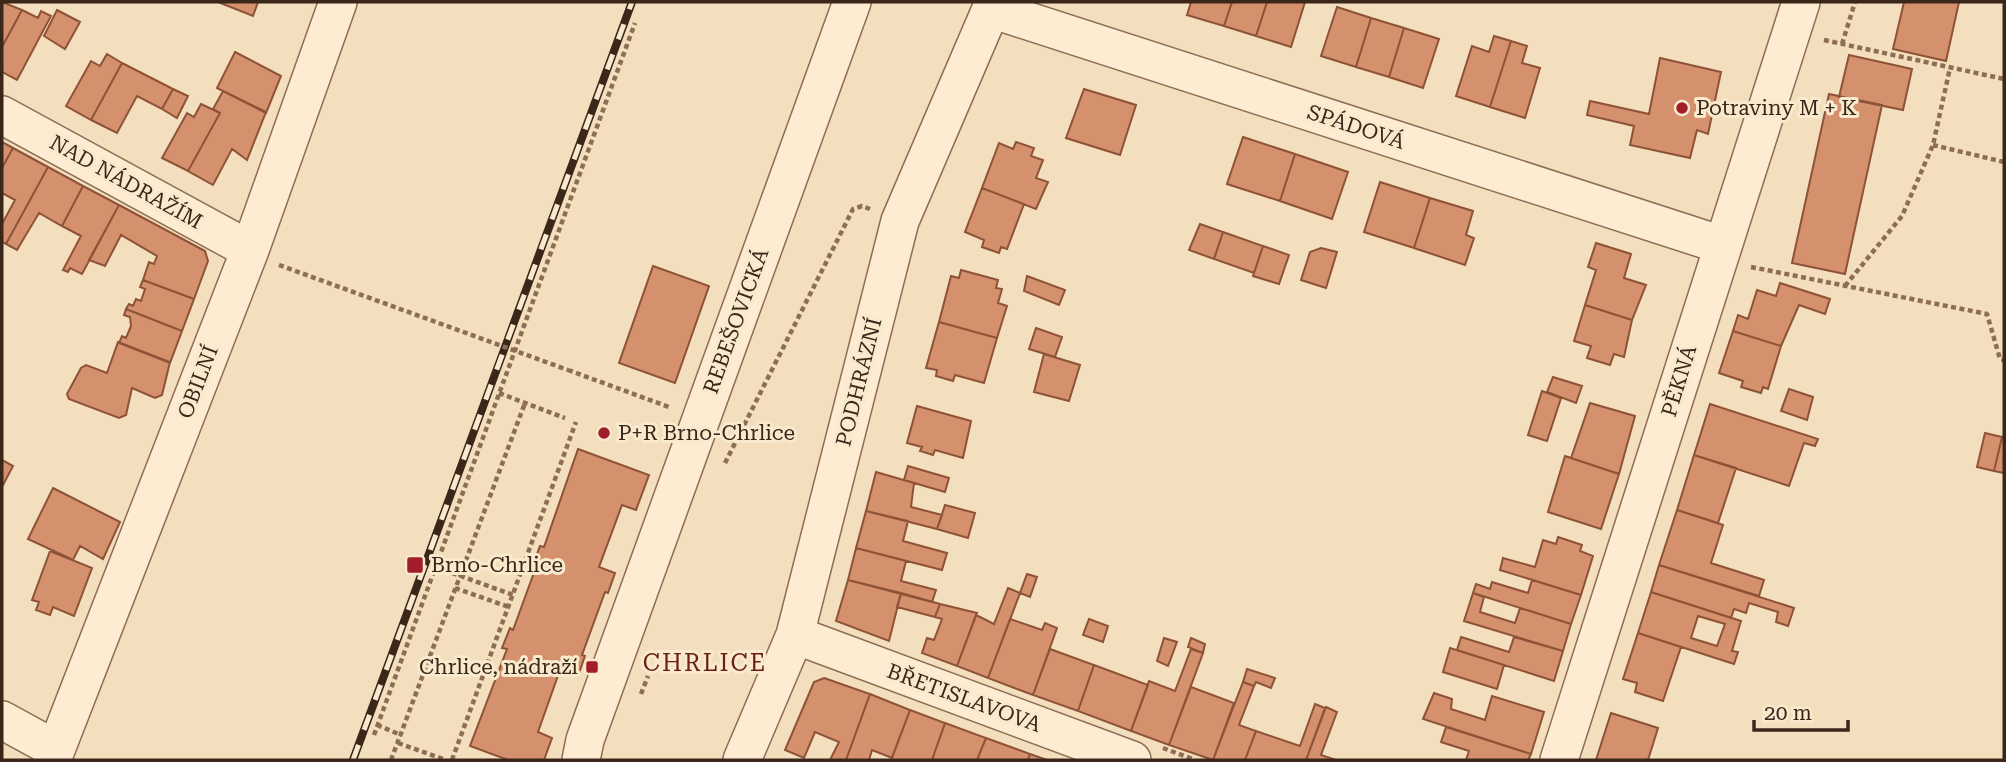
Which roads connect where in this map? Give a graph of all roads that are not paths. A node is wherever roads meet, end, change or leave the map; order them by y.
1 (338, 2) edge
2 (852, 2) edge
3 (1801, 2) edge
4 (991, 9) joint
5 (2, 115) edge
6 (1722, 245) junction
7 (265, 258) junction
8 (795, 635) junction
9 (2, 720) edge
10 (53, 755) edge
11 (581, 760) edge
12 (742, 760) edge
13 (1132, 760) edge
14 (1559, 760) edge

1 - 7 street, OBILNÍ
2 - 11 street, REBEŠOVICKÁ
3 - 6 street, PĚKNÁ
4 - 6 street, SPÁDOVÁ
4 - 8 street, PODHRÁZNÍ
5 - 7 street, NAD NÁDRAŽÍM
6 - 14 street, PĚKNÁ
7 - 10 street, OBILNÍ
8 - 12 street, PODHRÁZNÍ
8 - 13 street, BŘETISLAVOVA
9 - 10 street

